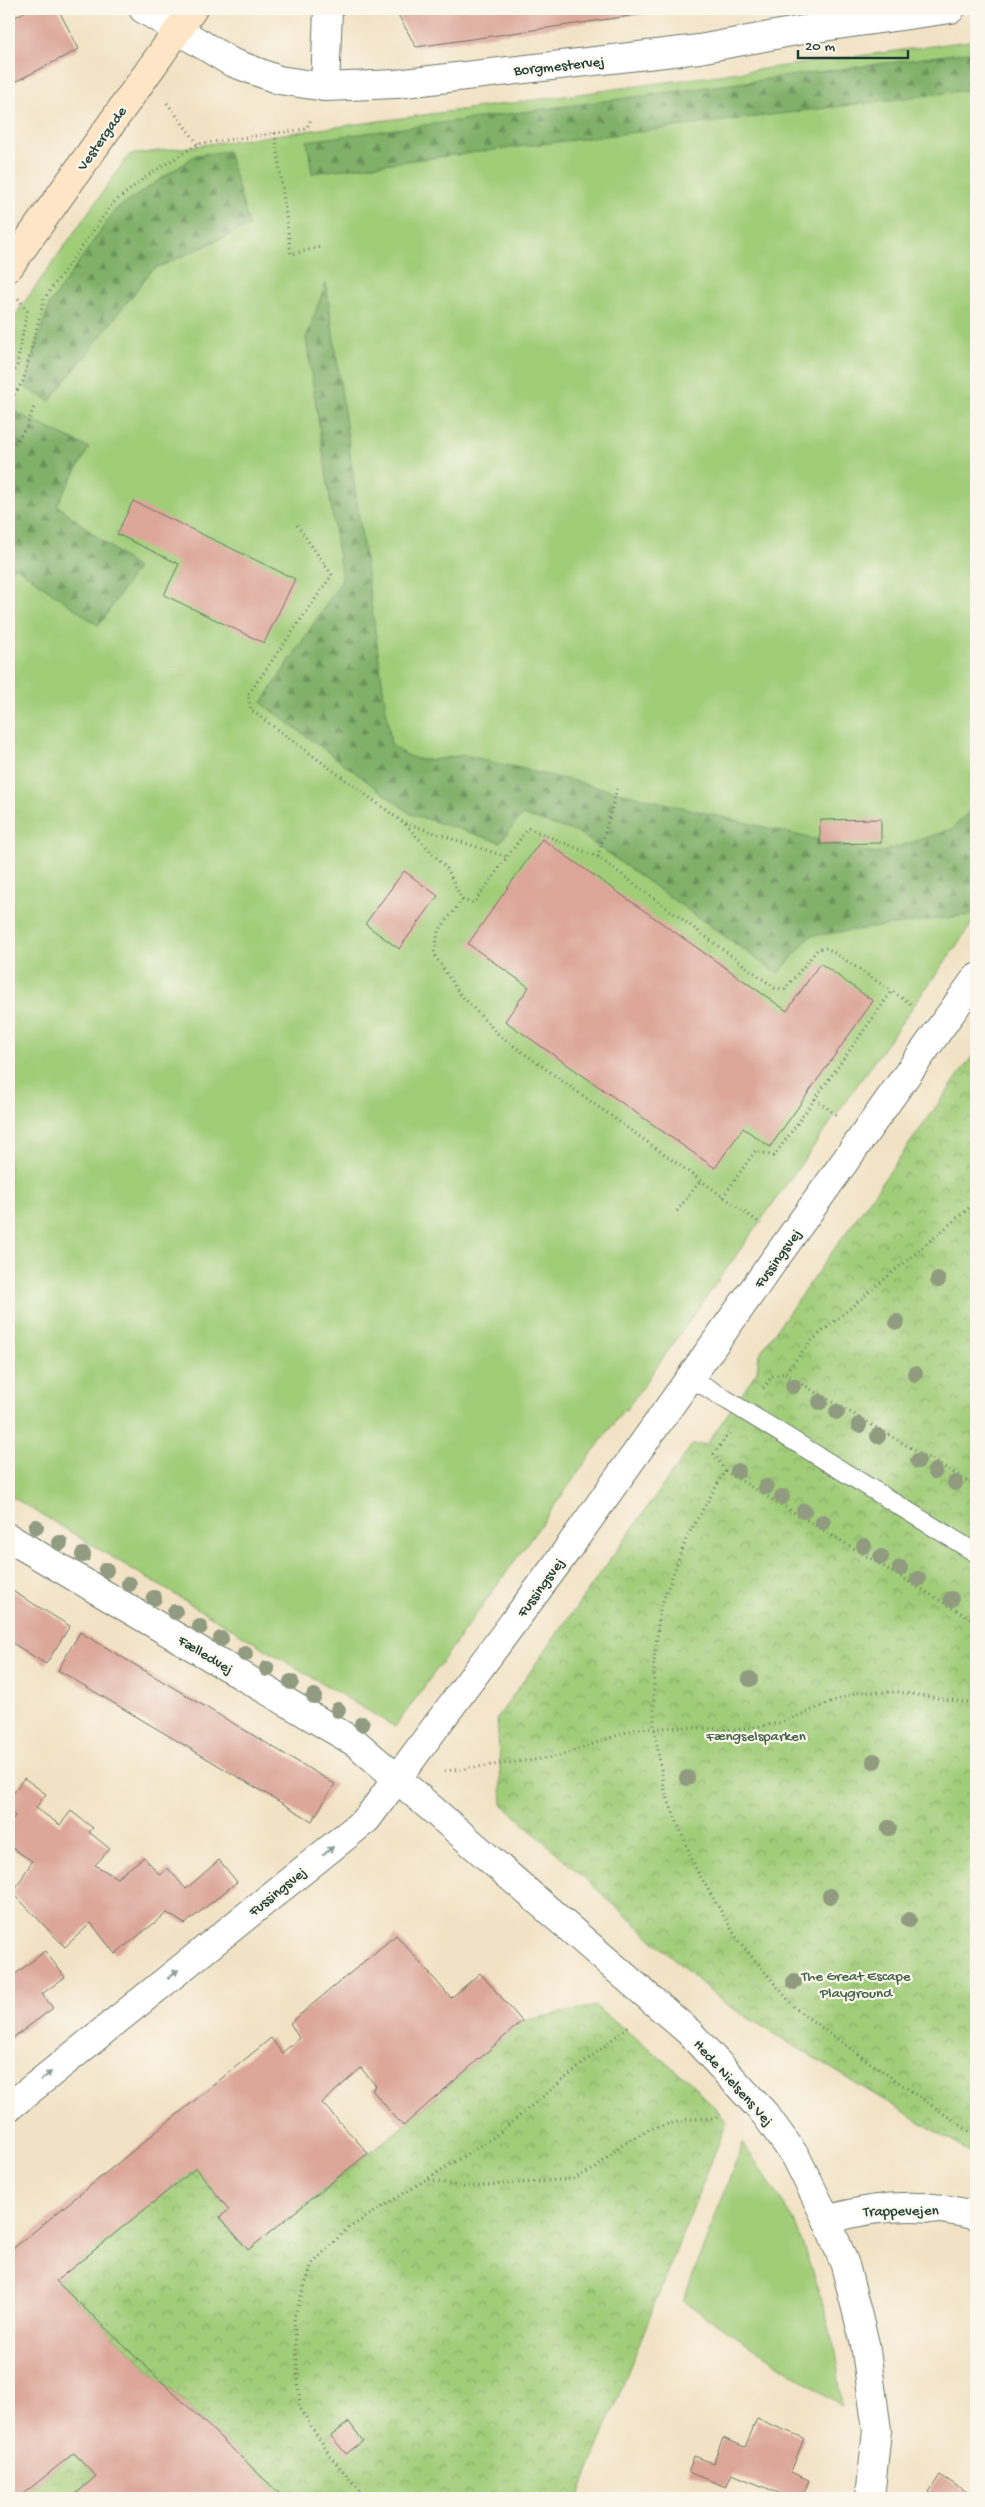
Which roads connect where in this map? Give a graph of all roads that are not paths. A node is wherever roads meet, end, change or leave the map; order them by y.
1 (142, 9) edge
2 (328, 9) edge
3 (951, 9) edge
4 (186, 19) edge
5 (326, 87) junction
6 (11, 279) edge
7 (976, 978) edge
8 (691, 1378) junction
9 (9, 1538) edge
10 (976, 1553) edge
11 (398, 1778) junction
12 (9, 2107) edge
13 (976, 2216) edge
14 (827, 2220) junction
15 (870, 2498) edge

1 - 4 street, Borgmestervej
2 - 5 street
3 - 5 street, Borgmestervej
4 - 5 street, Borgmestervej
4 - 6 main road, Vestergade
7 - 8 street, Fussingsvej
8 - 10 lane
8 - 11 street, Fussingsvej
9 - 11 street, Fælledvej
12 -> 11 street, Fussingsvej
11 - 14 street, Hede Nielsens Vej
13 - 14 street, Trappevejen
14 - 15 street, Hede Nielsens Vej

